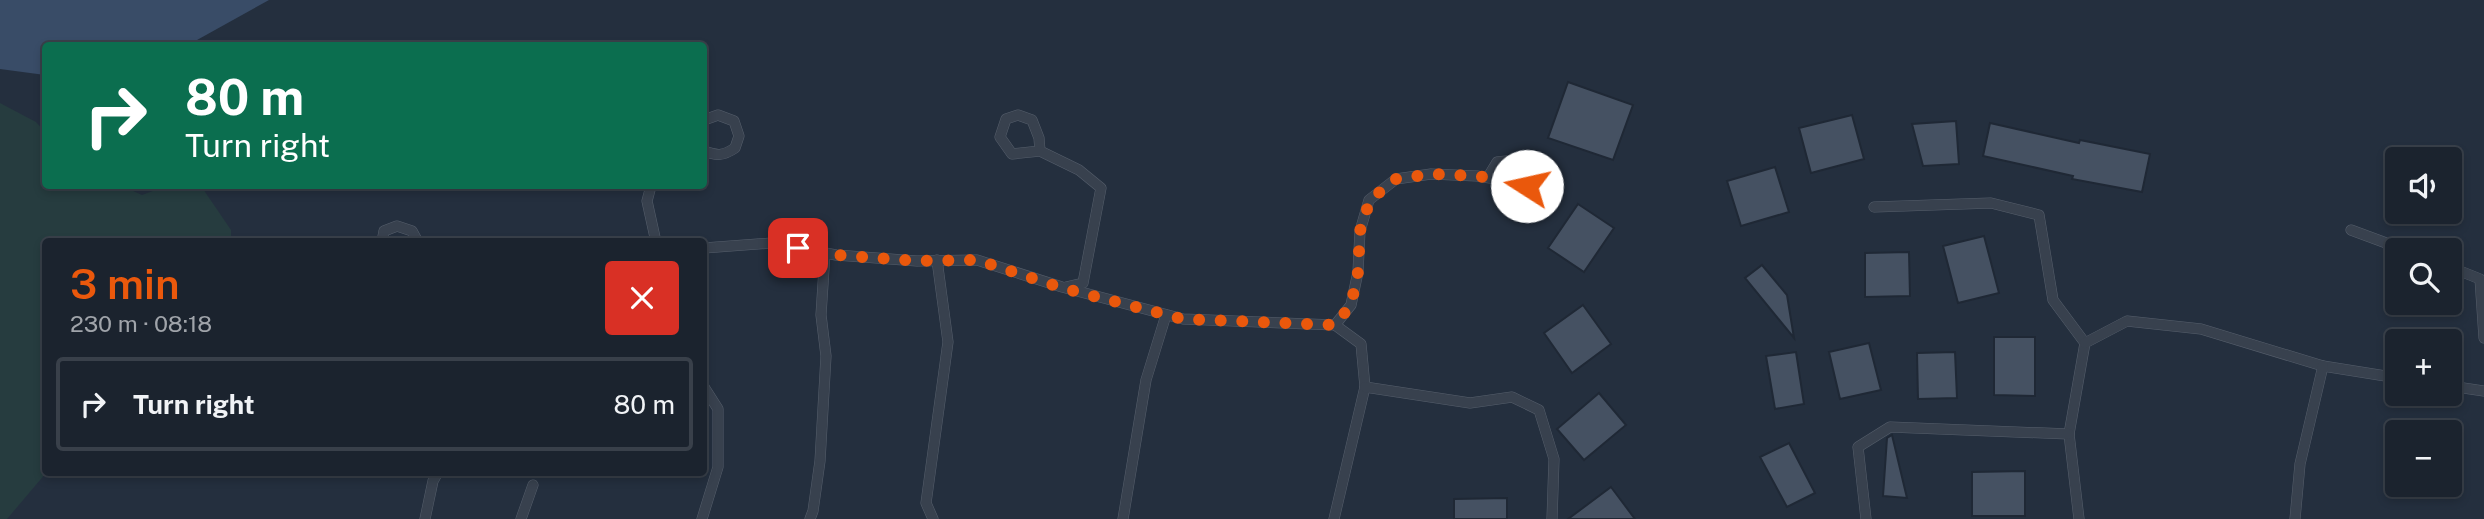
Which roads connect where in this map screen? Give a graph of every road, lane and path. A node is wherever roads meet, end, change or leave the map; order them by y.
1 (707, 119) edge
2 (1040, 151) junction
3 (707, 152) edge
4 (1488, 177) dead end
5 (650, 189) edge
6 (1874, 207) dead end
7 (2351, 230) dead end
8 (383, 238) edge
9 (416, 238) edge
10 (655, 238) edge
11 (2385, 243) edge
12 (707, 248) edge
13 (825, 253) junction
14 (937, 260) junction
15 (2462, 272) edge
16 (1062, 288) junction
17 (1166, 315) junction
18 (1335, 325) junction
19 (2484, 338) edge
20 (2085, 343) junction
21 (2323, 366) junction
22 (2385, 376) edge
23 (1364, 387) junction
24 (2462, 388) edge
25 (707, 391) edge
26 (2484, 391) edge
27 (2069, 434) junction
28 (437, 476) edge
29 (533, 485) dead end
30 (425, 519) edge
31 (521, 519) edge
32 (702, 519) edge
33 (810, 519) edge
34 (933, 519) edge
35 (1123, 519) edge
36 (1334, 519) edge
37 (1552, 519) edge
38 (1866, 519) edge
39 (2079, 519) edge
40 (2295, 519) edge

1 - 3 lane
2 - 2 lane
2 - 16 lane
4 - 18 lane
5 - 10 lane
6 - 20 lane
7 - 11 lane
8 - 9 lane
12 - 13 lane
13 - 14 lane
13 - 33 lane
14 - 16 lane
14 - 34 lane
15 - 19 lane
16 - 17 lane
17 - 18 lane
17 - 35 lane
18 - 23 lane
20 - 21 lane
20 - 27 lane
21 - 22 lane
21 - 40 lane
23 - 36 lane
23 - 37 lane
24 - 26 lane
25 - 32 lane
27 - 38 lane
27 - 39 lane
28 - 30 lane
29 - 31 lane

